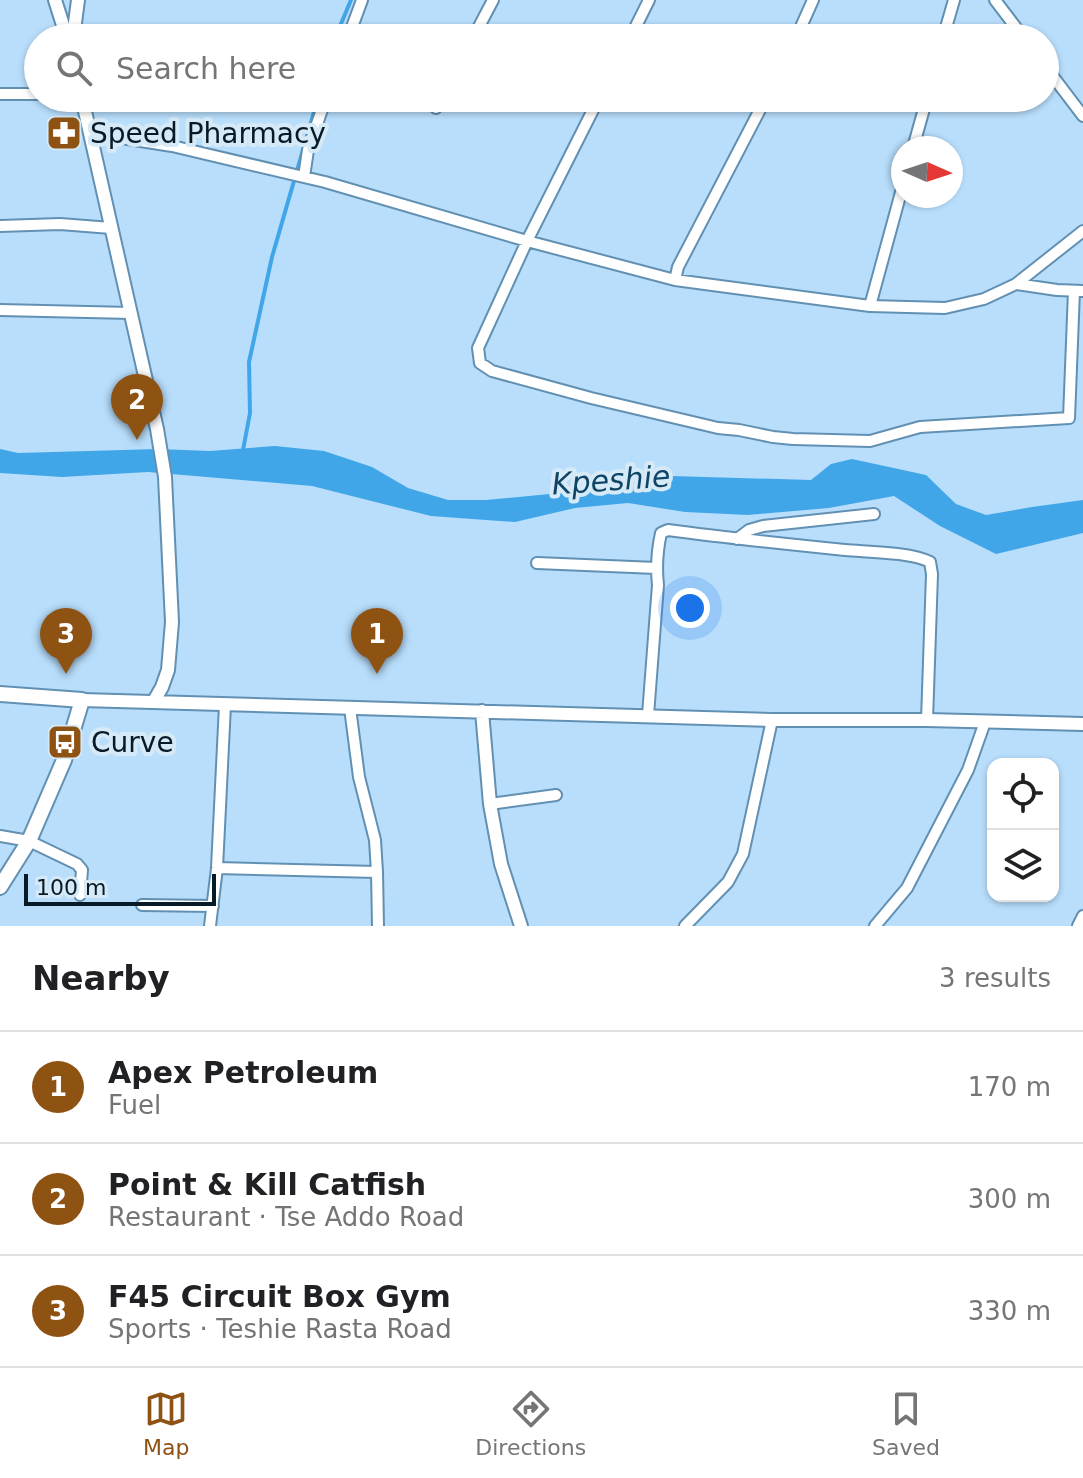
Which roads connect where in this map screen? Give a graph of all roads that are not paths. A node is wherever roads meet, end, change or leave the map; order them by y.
1 (55, 0) edge
2 (78, 0) edge
3 (362, 0) edge
4 (493, 0) edge
5 (649, 0) edge
6 (813, 0) edge
7 (954, 0) edge
8 (995, 0) edge
9 (63, 24) edge
10 (75, 24) edge
11 (353, 24) edge
12 (480, 24) edge
13 (637, 24) edge
14 (802, 24) edge
15 (947, 24) edge
16 (1013, 24) edge
17 (1059, 84) edge
18 (0, 94) edge
19 (24, 94) edge
20 (85, 112) edge
21 (321, 112) edge
22 (592, 112) edge
23 (759, 112) edge
24 (923, 112) edge
25 (1083, 116) edge
26 (90, 133) junction
27 (916, 136) edge
28 (303, 177) junction
29 (897, 208) edge
30 (0, 226) edge
31 (111, 228) junction
32 (1083, 231) edge
33 (527, 241) junction
34 (675, 280) junction
35 (1016, 284) junction
36 (1078, 291) edge
37 (870, 306) junction
38 (0, 310) edge
39 (131, 313) junction
40 (874, 514) dead end
41 (737, 539) junction
42 (537, 563) dead end
43 (656, 568) junction
44 (0, 694) edge
45 (82, 700) junction
46 (154, 701) junction
47 (225, 705) junction
48 (350, 708) junction
49 (482, 711) junction
50 (648, 715) junction
51 (772, 720) junction
52 (927, 720) junction
53 (985, 722) junction
54 (1083, 724) edge
55 (556, 795) dead end
56 (490, 804) junction
57 (0, 836) edge
58 (29, 841) junction
59 (217, 868) junction
60 (377, 872) junction
61 (0, 887) edge
62 (80, 895) dead end
63 (142, 905) dead end
64 (213, 906) junction
65 (1083, 916) edge
66 (210, 926) edge
67 (378, 926) edge
68 (521, 926) edge
69 (685, 926) edge
70 (875, 926) edge
71 (1078, 926) edge

1 - 9 street
2 - 10 street
3 - 11 street
4 - 12 street
5 - 13 street
6 - 14 street
7 - 15 street
8 - 16 street
17 - 25 street
18 - 19 street
20 - 26 street
21 - 28 street
22 - 33 street
23 - 34 street
24 - 27 street
26 - 28 street
26 - 31 street
28 - 33 street
29 - 37 street
30 - 31 street
31 - 39 street
32 - 35 street
33 - 34 street
33 - 36 street
34 - 37 street
35 - 36 street
35 - 37 street
38 - 39 street
39 - 46 street
40 - 41 street
41 - 43 street
41 - 52 street
42 - 43 street
43 - 50 street
44 - 45 main road
45 - 46 street
45 - 58 main road
46 - 47 street
47 - 48 street
47 - 59 street
48 - 49 street
48 - 60 street
49 - 50 street
49 - 56 street
50 - 51 street
51 - 52 street
51 - 69 street
52 - 53 street
53 - 54 street
53 - 70 street
55 - 56 street
56 - 68 street
57 - 58 street
58 - 61 main road
58 - 62 street
59 - 60 street
59 - 64 street
60 - 67 street
63 - 64 street
64 - 66 street
65 - 71 street

